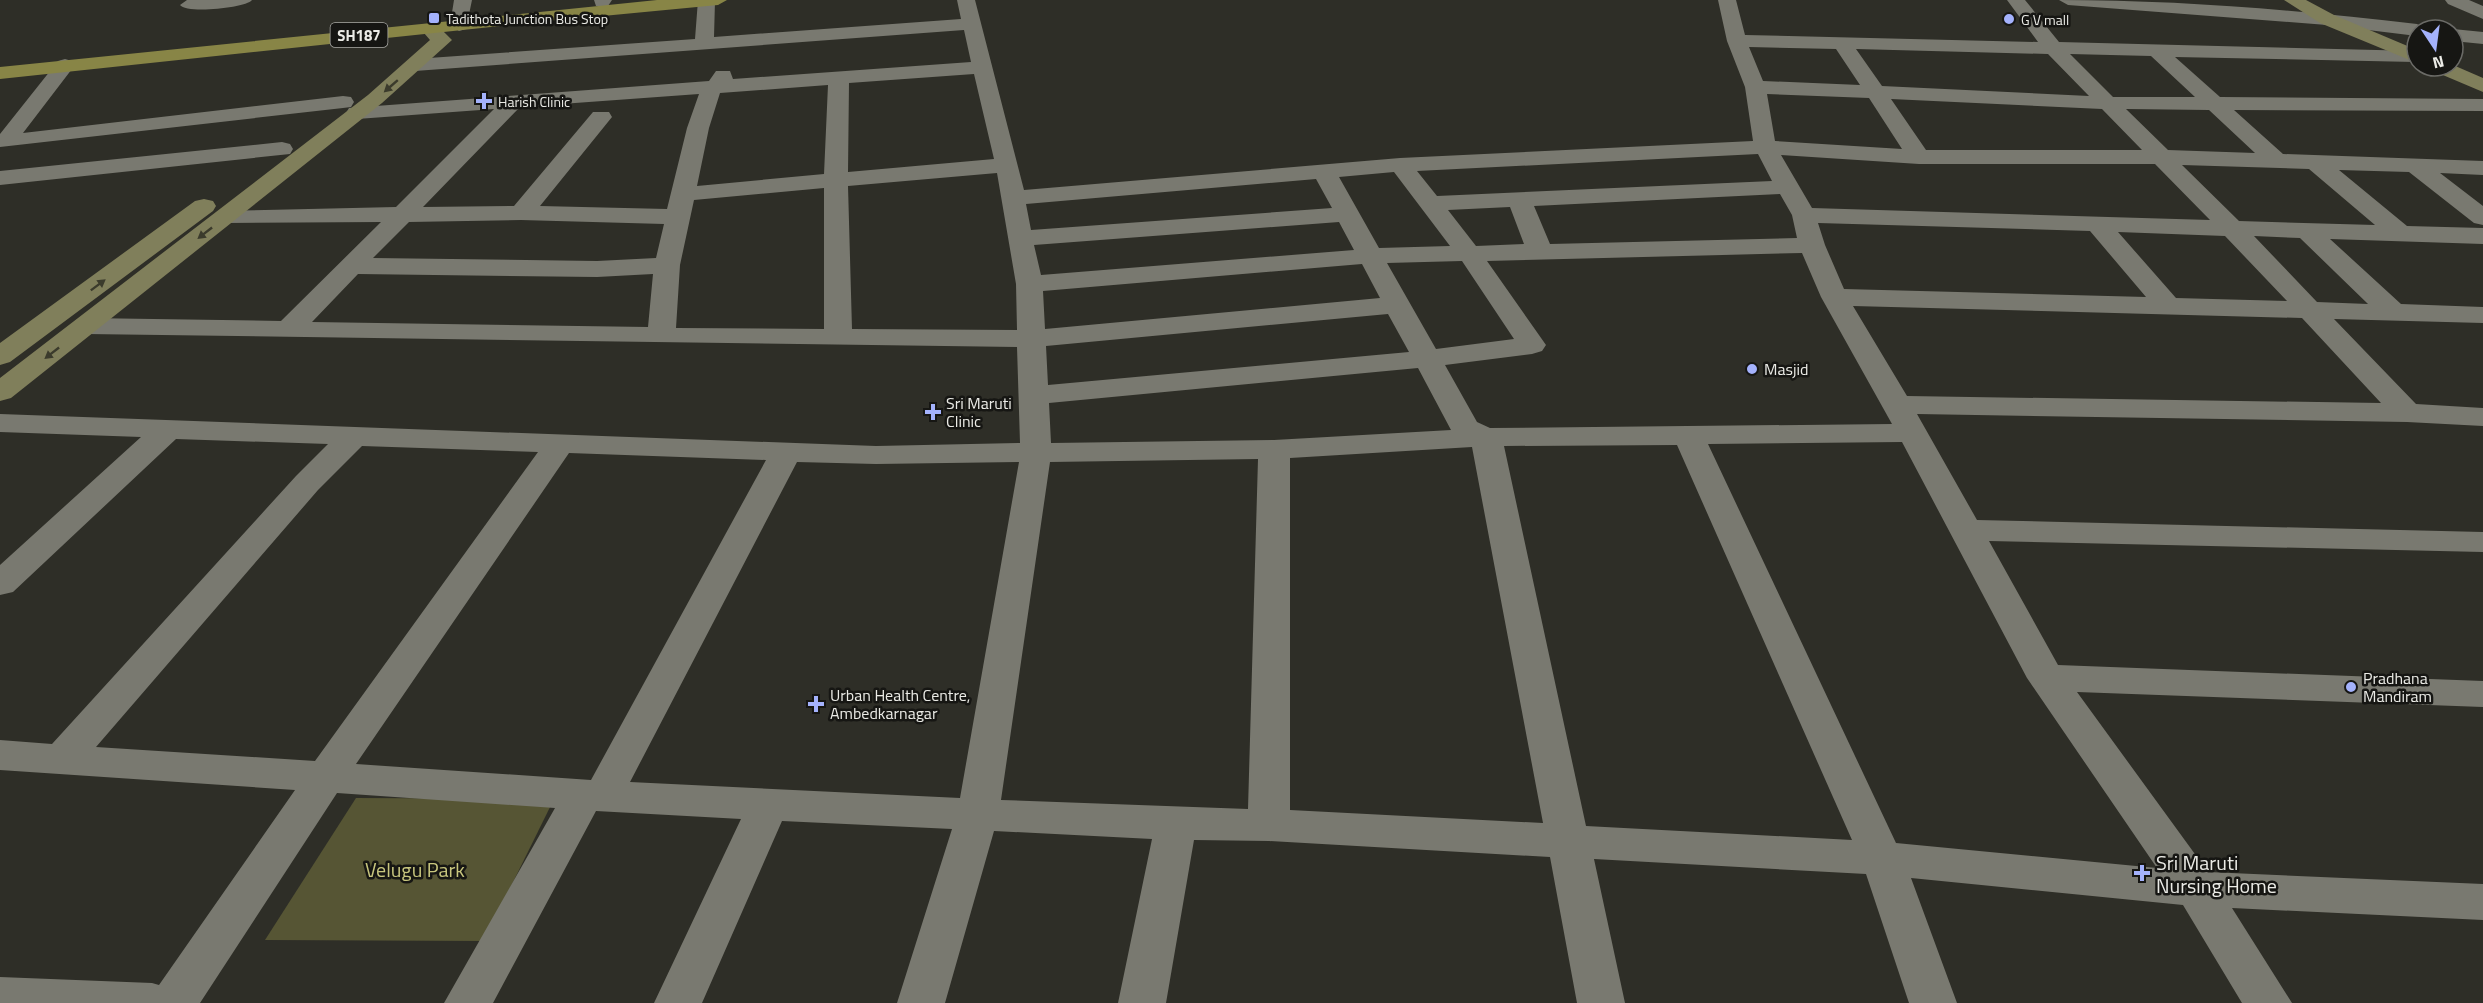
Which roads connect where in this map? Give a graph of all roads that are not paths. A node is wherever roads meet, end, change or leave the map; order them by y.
1 (243, 0) edge
2 (625, 0) edge
3 (1727, 0) edge
4 (2016, 0) edge
5 (2067, 0) edge
6 (2080, 0) edge
7 (2294, 0) edge
8 (2454, 0) edge
9 (602, 1) edge
10 (712, 1) edge
11 (2168, 3) edge
12 (189, 5) dead end
13 (969, 12) edge
14 (2483, 13) edge
15 (461, 14) edge
16 (2327, 18) junction
17 (2405, 28) edge
18 (434, 33) junction
19 (2465, 36) edge
20 (2483, 38) edge
21 (1737, 41) junction
22 (1842, 43) junction
23 (716, 44) junction
24 (2053, 48) junction
25 (2156, 50) junction
26 (2405, 51) edge
27 (2405, 56) edge
28 (0, 64) edge
29 (65, 65) junction
30 (415, 65) junction
31 (983, 67) junction
32 (0, 73) edge
33 (839, 78) junction
34 (2465, 78) edge
35 (2483, 86) edge
36 (1755, 87) junction
37 (711, 88) junction
38 (1876, 95) junction
39 (513, 102) junction
40 (2110, 103) junction
41 (2216, 104) junction
42 (2483, 105) edge
43 (350, 108) junction
44 (601, 117) dead end
45 (2, 144) edge
46 (1765, 147) junction
47 (282, 149) junction
48 (1919, 157) junction
49 (2162, 158) junction
50 (2276, 160) junction
51 (2316, 163) junction
52 (1007, 165) junction
53 (1400, 165) junction
54 (2418, 167) junction
55 (2483, 168) edge
56 (1324, 172) junction
57 (0, 178) edge
58 (836, 180) junction
59 (1786, 187) junction
60 (1014, 198) junction
61 (1519, 198) junction
62 (1428, 204) junction
63 (681, 205) junction
64 (405, 213) junction
65 (521, 213) junction
66 (1348, 214) junction
67 (227, 216) junction
68 (2483, 218) edge
69 (2098, 225) junction
70 (1808, 230) junction
71 (2234, 230) junction
72 (2308, 232) junction
73 (2401, 234) junction
74 (2483, 236) edge
75 (1020, 238) junction
76 (1468, 252) junction
77 (1540, 252) junction
78 (1371, 256) junction
79 (667, 265) junction
80 (349, 267) junction
81 (1029, 284) junction
82 (1834, 297) junction
83 (1396, 305) junction
84 (2167, 305) junction
85 (2310, 311) junction
86 (2394, 314) junction
87 (2483, 315) edge
88 (86, 326) junction
89 (289, 329) junction
90 (661, 336) junction
91 (838, 338) junction
92 (1033, 339) junction
93 (0, 356) edge
94 (1425, 359) junction
95 (0, 392) edge
96 (1035, 395) junction
97 (1896, 405) junction
98 (2407, 413) junction
99 (2483, 417) edge
100 (0, 423) edge
101 (170, 429) junction
102 (1913, 433) junction
103 (1688, 434) junction
104 (353, 437) junction
105 (1486, 437) junction
106 (560, 444) junction
107 (1274, 449) junction
108 (786, 452) junction
109 (1036, 453) junction
110 (1966, 530) junction
111 (2483, 542) edge
112 (0, 584) edge
113 (2046, 678) junction
114 (2483, 694) edge
115 (0, 755) edge
116 (62, 759) junction
117 (325, 778) junction
118 (593, 796) junction
119 (768, 805) junction
120 (978, 815) junction
121 (1176, 824) junction
122 (1269, 825) junction
123 (1566, 842) junction
124 (1882, 858) junction
125 (2196, 889) junction
126 (2483, 902) edge
127 (0, 997) edge
128 (152, 1003) edge
129 (174, 1003) edge
130 (468, 1003) edge
131 (678, 1003) edge
132 (921, 1003) edge
133 (1142, 1003) edge
134 (1600, 1003) edge
135 (1933, 1003) edge
136 (2268, 1003) edge

1 - 12 street
2 - 9 main road, SH187
3 - 21 street
4 - 24 street
5 - 6 street
6 - 11 street
7 - 16 main road
8 - 14 street
9 - 15 main road, SH187
10 - 15 main road, SH187
10 - 23 street
11 - 16 street
13 - 23 street
13 - 31 street
15 - 18 main road
15 - 28 main road, SH187
15 - 29 main road, SH187
16 - 17 street
16 - 26 main road
18 - 30 main road
18 - 43 main road
19 - 20 street
21 - 22 street
21 - 36 street
22 - 24 street
22 - 38 street
23 - 30 street
23 - 37 street
24 - 25 street
24 - 40 street
25 - 27 street
25 - 41 street
29 - 32 main road, SH187
29 - 45 street
30 -> 43 main road
31 - 33 street
31 - 52 street
33 - 37 street
33 - 58 street
34 - 35 main road
36 - 38 street
36 - 46 street
37 - 39 street
37 - 63 street
38 - 40 street
38 - 48 street
39 - 43 street
39 - 64 street
40 - 41 street
40 - 49 street
41 - 42 street
41 - 50 street
43 - 45 street
43 - 47 main road
43 - 67 main road
44 - 65 street
46 - 48 street
46 - 53 street
46 - 59 street
47 - 57 street
93 -> 47 main road
48 - 49 street
49 - 50 street
49 - 71 street
50 - 51 street
51 - 54 street
51 - 73 street
52 - 58 street
52 - 60 street
53 - 56 street
53 - 62 street
54 - 55 street
54 - 68 street
56 - 60 street
56 - 66 street
58 - 63 street
58 - 91 street
59 - 61 street
59 - 70 street
60 - 75 street
61 - 62 street
61 - 77 street
62 - 76 street
63 - 65 street
63 - 79 street
64 - 65 street
64 - 67 street
64 - 80 street
66 - 75 street
66 - 78 street
67 -> 88 main road
69 - 70 street
69 - 71 street
69 - 84 street
70 - 77 street
70 - 82 street
71 - 72 street
71 - 85 street
72 - 73 street
72 - 86 street
73 - 74 street
75 - 81 street
76 - 77 street
76 - 78 street
76 - 94 street
78 - 81 street
78 - 83 street
79 - 80 street
79 - 90 street
80 - 89 street
81 - 92 street
82 - 84 street
82 - 97 street
83 - 92 street
83 - 94 street
84 - 85 street
85 - 86 street
85 - 98 street
86 - 87 street
88 - 89 street
88 -> 95 main road
89 - 90 street
90 - 91 street
91 - 92 street
92 - 96 street
94 - 96 street
94 - 105 street
96 - 109 street
97 - 98 street
97 - 102 street
98 - 99 street
100 - 101 street
101 - 104 street
101 - 112 street
102 - 103 street
102 - 110 street
103 - 105 street
103 - 124 street
104 - 106 street
104 - 116 street
105 - 107 street
105 - 123 street
106 - 108 street
106 - 117 street
107 - 109 street
107 - 122 street
108 - 109 street
108 - 118 street
109 - 120 street
110 - 111 street
110 - 113 street
113 - 114 street
113 - 125 street
115 - 116 street
116 - 117 street
117 - 118 street
117 - 129 street
118 - 119 street
118 - 130 street
119 - 120 street
119 - 131 street
120 - 121 street
120 - 132 street
121 - 122 street
121 - 133 street
122 - 123 street
123 - 124 street
123 - 134 street
124 - 125 street
124 - 135 street
125 - 126 street
125 - 136 street
127 - 128 street

